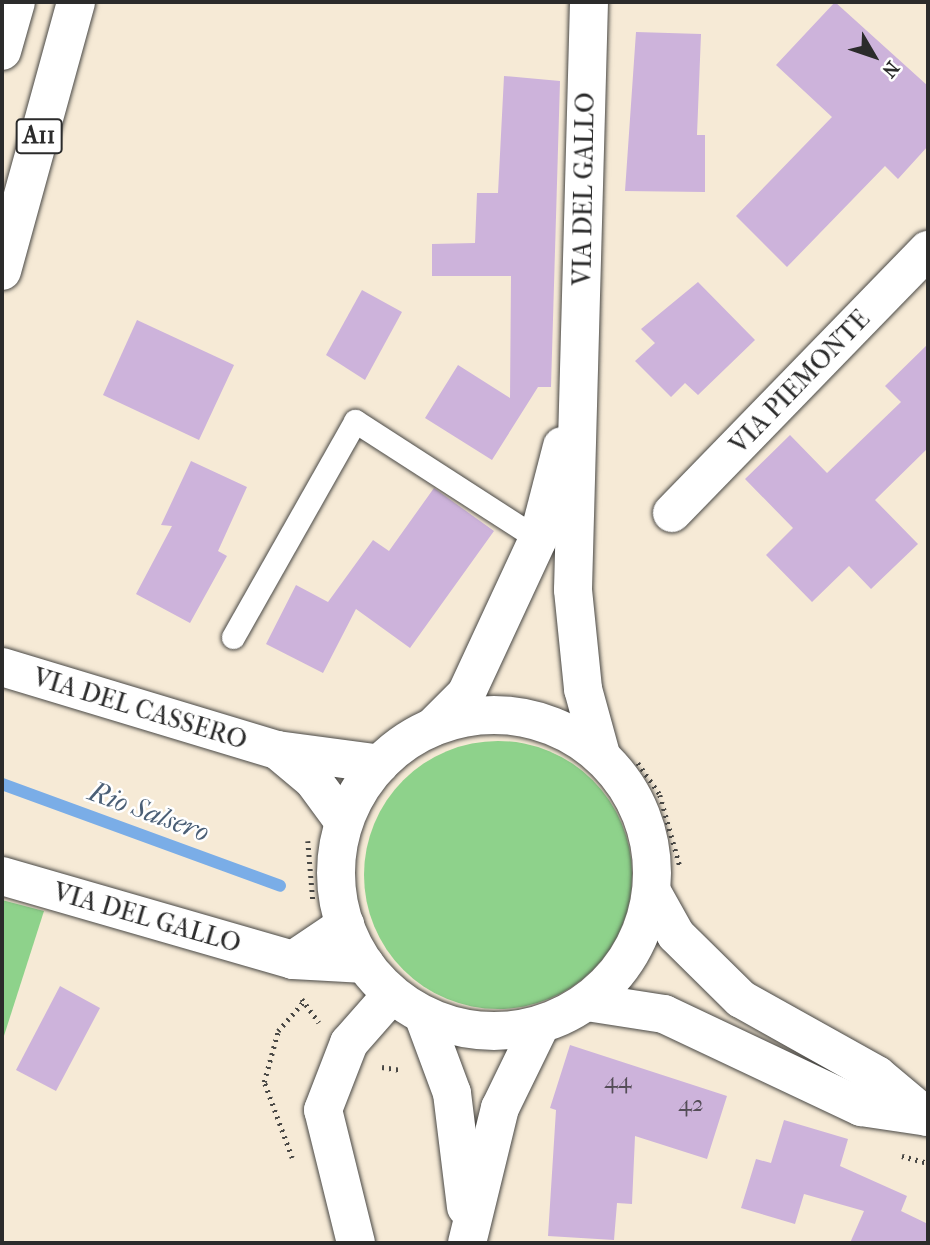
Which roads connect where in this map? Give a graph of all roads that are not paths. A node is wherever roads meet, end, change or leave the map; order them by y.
1 (16, 2) edge
2 (76, 2) edge
3 (589, 2) edge
4 (2, 51) edge
5 (928, 250) edge
6 (2, 271) edge
7 (579, 377) junction
8 (673, 513) dead end
9 (538, 539) junction
10 (233, 637) dead end
11 (2, 667) edge
12 (433, 727) junction
13 (277, 750) junction
14 (615, 752) junction
15 (380, 764) junction
16 (344, 822) junction
17 (2, 876) edge
18 (666, 882) junction
19 (345, 925) junction
20 (293, 960) junction
21 (365, 964) junction
22 (587, 1002) junction
23 (407, 1004) junction
24 (541, 1024) junction
25 (928, 1117) edge
26 (468, 1238) edge
27 (356, 1243) edge

1 - 4 main road
2 - 6 main road, A11
3 - 7 main road, VIA DEL GALLO
5 - 8 main road, VIA PIEMONTE
7 - 9 main road
7 - 14 main road
9 - 10 lane
9 - 12 main road
11 - 13 main road, VIA DEL CASSERO
12 - 14 main road
12 - 15 main road
13 - 15 main road
13 - 16 main road
14 - 18 main road
15 - 16 main road
16 - 19 main road
17 - 20 main road, VIA DEL GALLO
18 - 22 main road
18 - 25 main road
19 - 20 main road
19 - 21 main road
20 - 21 main road, VIA DEL GALLO
21 - 23 main road
22 - 24 main road
22 - 25 main road
23 - 24 main road
23 - 26 main road
23 - 27 main road
24 - 26 main road

